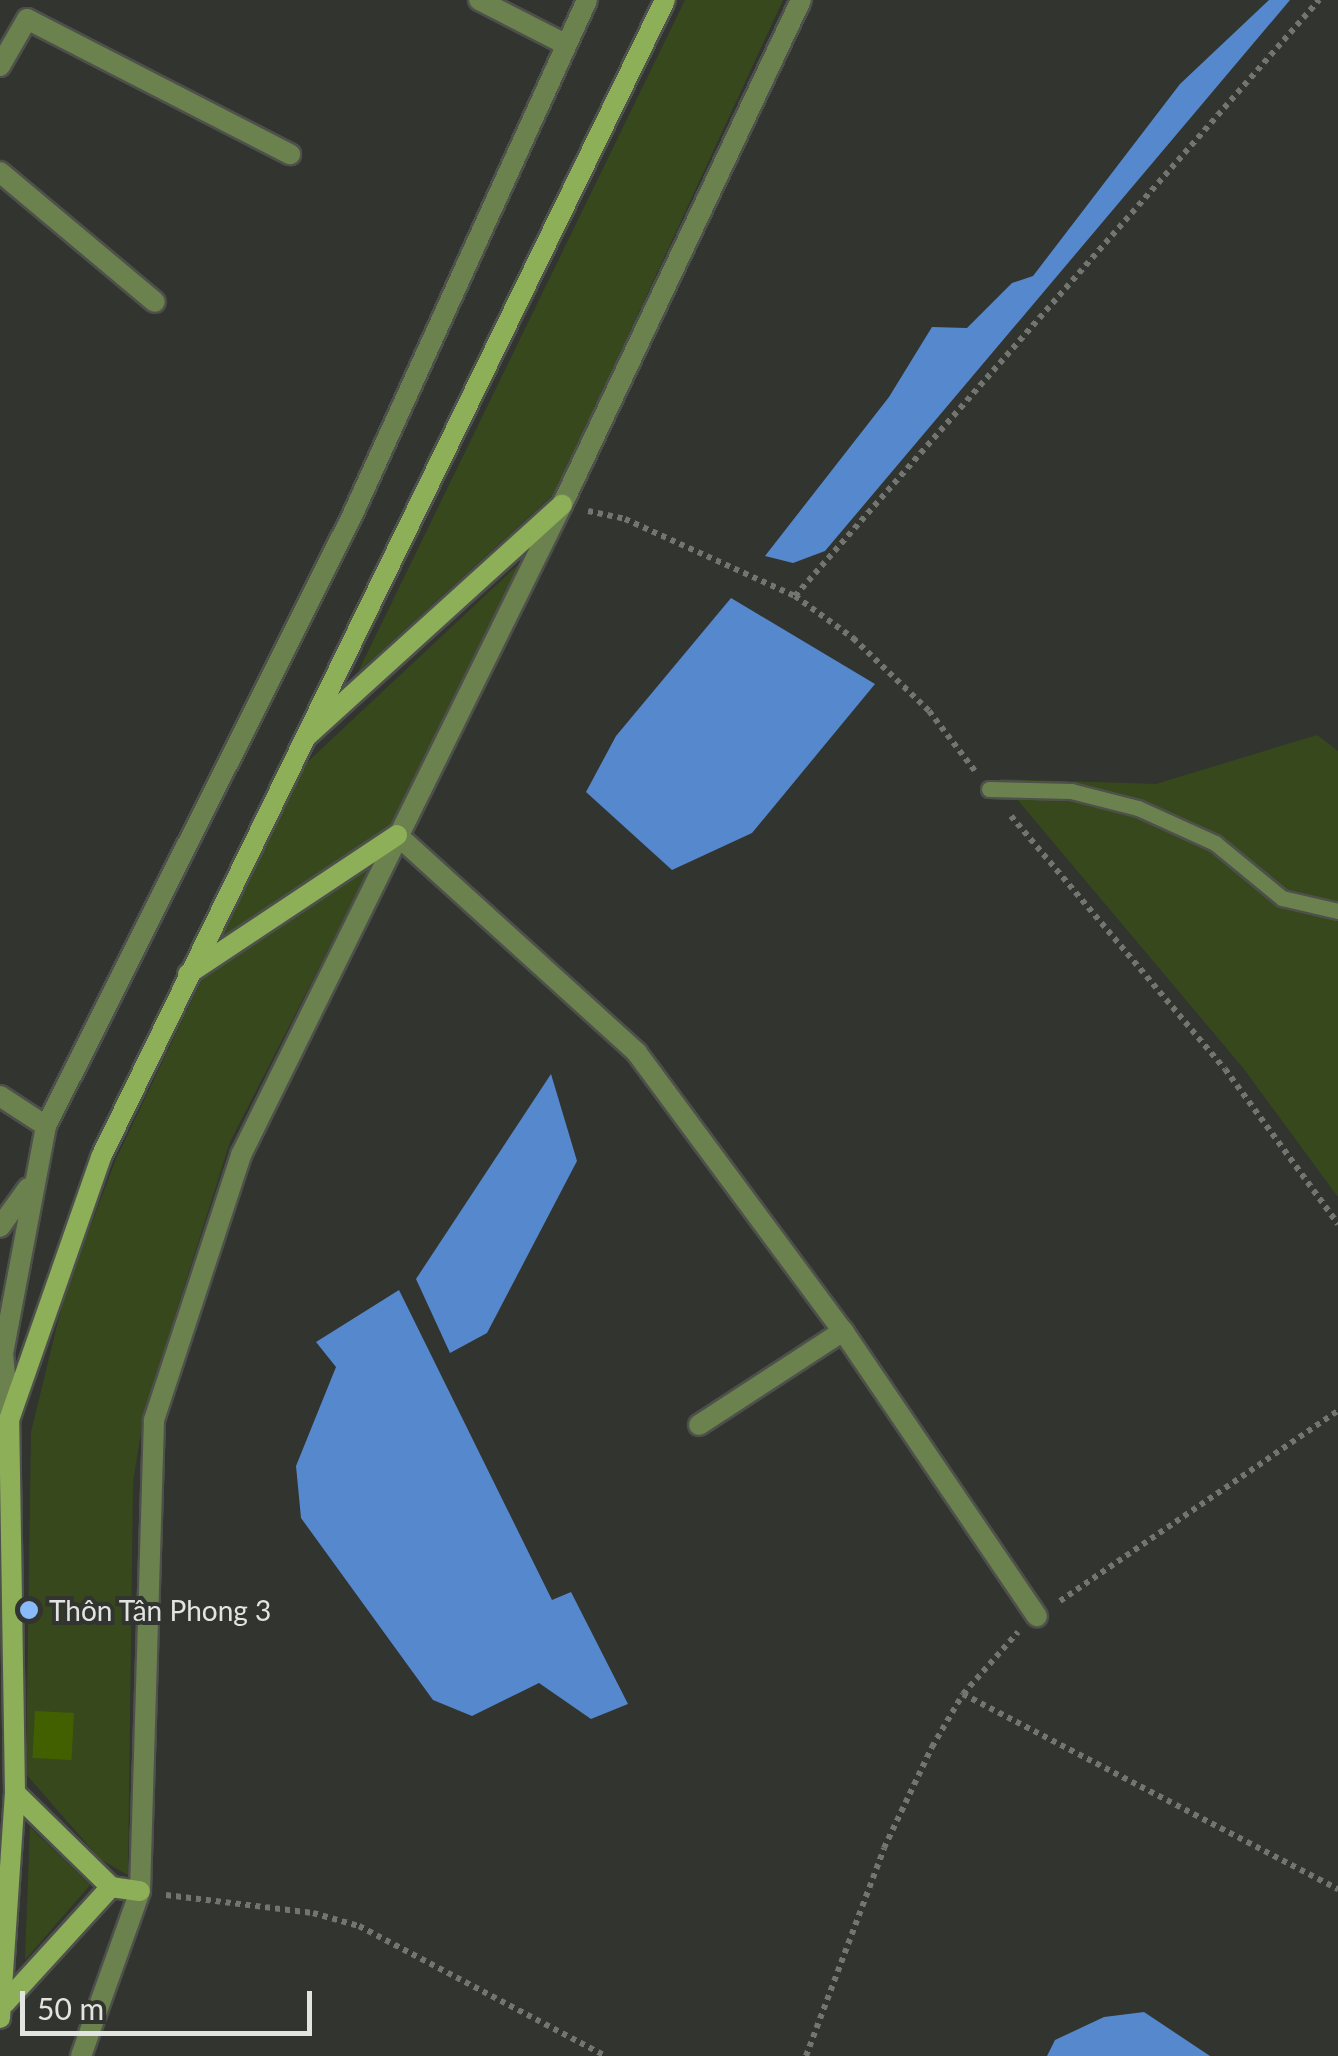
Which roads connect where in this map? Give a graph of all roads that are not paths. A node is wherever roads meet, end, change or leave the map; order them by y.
1 (479, 0) edge
2 (587, 0) edge
3 (665, 0) edge
4 (801, 0) edge
5 (565, 44) junction
6 (0, 66) edge
7 (290, 154) dead end
8 (0, 172) edge
9 (154, 302) dead end
10 (562, 505) junction
11 (300, 744) junction
12 (989, 789) dead end
13 (397, 836) junction
14 (1338, 910) edge
15 (186, 975) junction
16 (0, 1096) edge
17 (46, 1126) junction
18 (32, 1182) junction
19 (0, 1227) edge
20 (842, 1332) junction
21 (9, 1420) junction
22 (699, 1425) dead end
23 (1037, 1616) road end
24 (15, 1792) junction
25 (110, 1887) junction
26 (140, 1891) junction
27 (2, 2011) edge
28 (81, 2056) edge

1 - 5 street
2 - 5 street
3 - 11 main road
4 - 10 street
5 - 17 street
6 - 7 street
8 - 9 street
10 - 11 main road
10 - 13 street
11 - 15 main road
12 - 14 lane
13 - 15 main road
13 - 20 street
13 - 26 street
15 - 21 main road
16 - 17 street
17 - 18 street
18 - 19 street
18 - 21 street
20 - 22 street
20 - 23 street
21 - 24 main road
24 - 25 main road
24 - 27 main road
25 - 26 main road
25 - 27 main road
26 - 28 street

